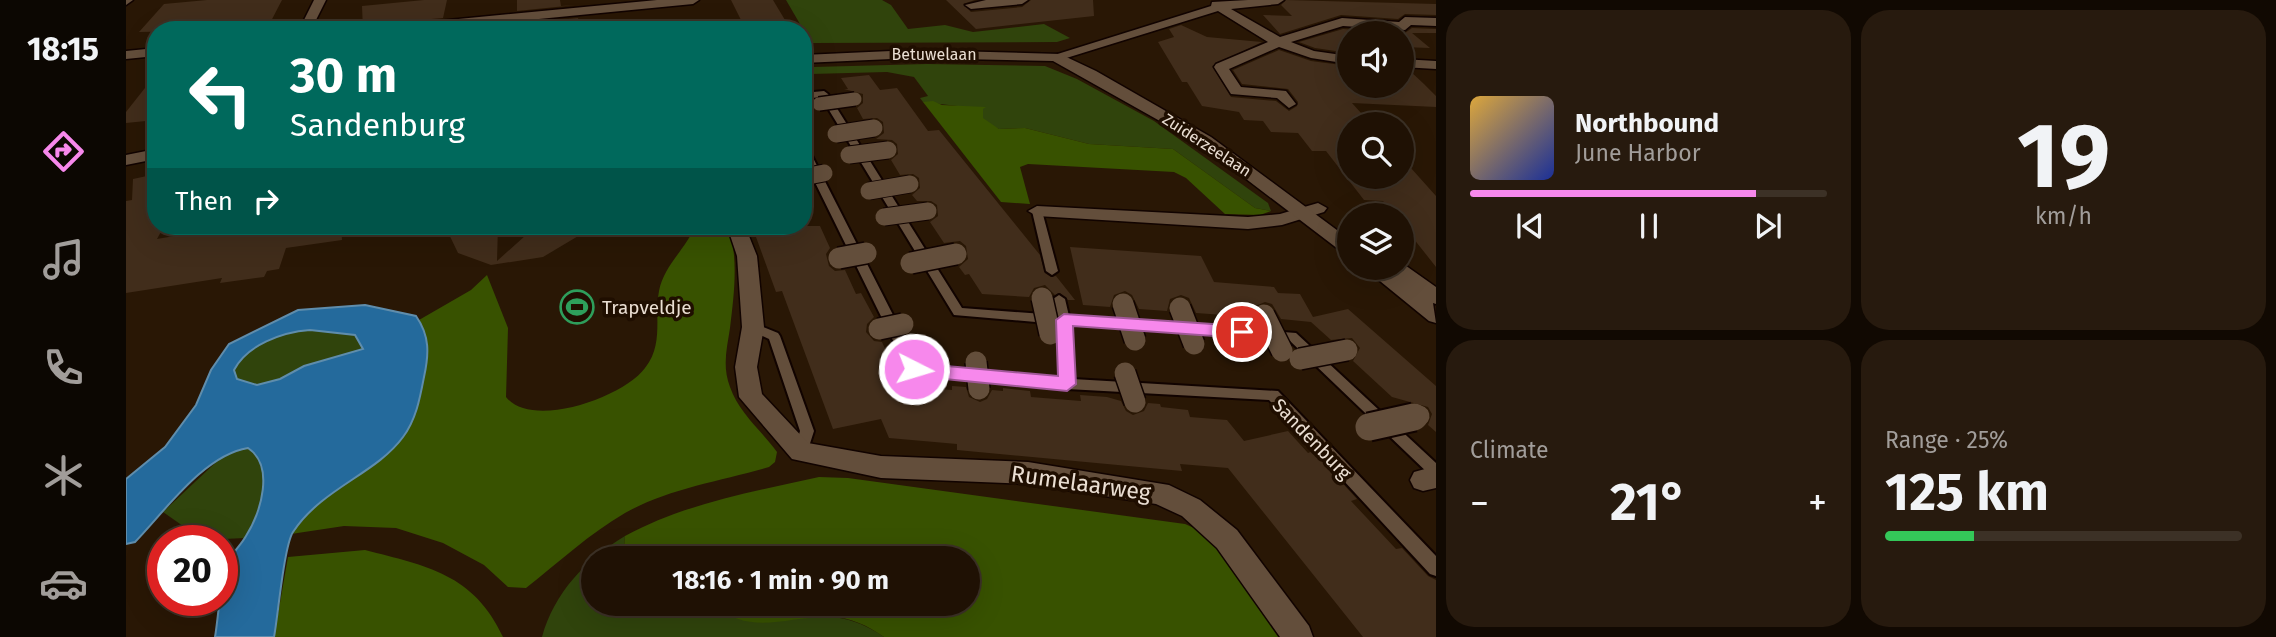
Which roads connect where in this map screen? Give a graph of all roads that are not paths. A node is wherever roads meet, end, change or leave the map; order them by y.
1 (320, 0) edge
2 (1021, 0) edge
3 (1278, 0) edge
4 (684, 1) edge
5 (1213, 3) edge
6 (971, 5) dead end
7 (310, 21) edge
8 (538, 21) edge
9 (1436, 22) edge
10 (1276, 43) junction
11 (812, 51) edge
12 (147, 53) edge
13 (126, 55) edge
14 (1060, 55) junction
15 (812, 59) edge
16 (1337, 60) edge
17 (1429, 64) edge
18 (1436, 75) edge
19 (812, 95) edge
20 (855, 99) dead end
21 (819, 104) dead end
22 (1289, 104) dead end
23 (874, 128) dead end
24 (836, 134) dead end
25 (147, 144) edge
26 (126, 148) edge
27 (888, 150) dead end
28 (849, 155) dead end
29 (147, 156) edge
30 (126, 160) edge
31 (812, 166) edge
32 (824, 173) dead end
33 (812, 175) edge
34 (910, 184) dead end
35 (869, 191) dead end
36 (1310, 209) junction
37 (928, 211) dead end
38 (1037, 211) joint
39 (884, 217) dead end
40 (1337, 224) edge
41 (739, 235) edge
42 (1337, 236) edge
43 (866, 253) dead end
44 (956, 254) dead end
45 (839, 258) dead end
46 (911, 262) dead end
47 (1052, 271) dead end
48 (1390, 280) edge
49 (1413, 280) edge
50 (1436, 297) edge
51 (1051, 299) dead end
52 (1123, 304) dead end
53 (1180, 308) dead end
54 (1264, 315) dead end
55 (1436, 316) edge
56 (903, 324) dead end
57 (753, 327) junction
58 (1057, 327) junction
59 (879, 329) dead end
60 (1135, 340) dead end
61 (1194, 344) dead end
62 (1347, 350) dead end
63 (976, 362) dead end
64 (1125, 373) dead end
65 (1067, 384) junction
66 (979, 389) dead end
67 (1135, 402) dead end
68 (1419, 416) dead end
69 (1369, 427) dead end
70 (801, 453) junction
71 (1432, 476) edge
72 (1436, 569) edge
73 (1298, 637) edge

1 - 7 street
2 - 6 street
3 - 5 street, Betuwelaan
4 - 8 street
5 - 10 street
5 - 14 street, Betuwelaan
9 - 10 street
10 - 16 street
10 - 22 street
11 - 14 street, Betuwelaan
12 - 13 street
14 - 15 street, Betuwelaan
14 - 36 street, Zuiderzeelaan
17 - 18 street
19 - 58 lane
20 - 21 street, bridge
23 - 24 street, bridge
25 - 26 street
27 - 28 street, bridge
29 - 30 street
31 - 65 lane, Sandenburg
32 - 33 street, bridge
34 - 35 street, bridge
36 - 38 street
36 - 40 street, Zuiderzeelaan
36 - 42 street, Zuiderzeelaan
37 - 39 street, bridge
38 - 47 lane
41 - 57 street
43 - 45 street, bridge
44 - 46 street, bridge
48 - 55 street
49 - 50 street
51 - 58 street, bridge
52 - 60 street, bridge
53 - 61 street, bridge
54 - 62 street, bridge
56 - 59 street, bridge
57 - 70 street
57 - 70 lane
58 - 65 lane
58 - 71 lane
63 - 66 street, bridge
64 - 67 street, bridge
65 - 72 lane, Sandenburg
68 - 69 street, bridge
70 - 73 street, Rumelaarweg

